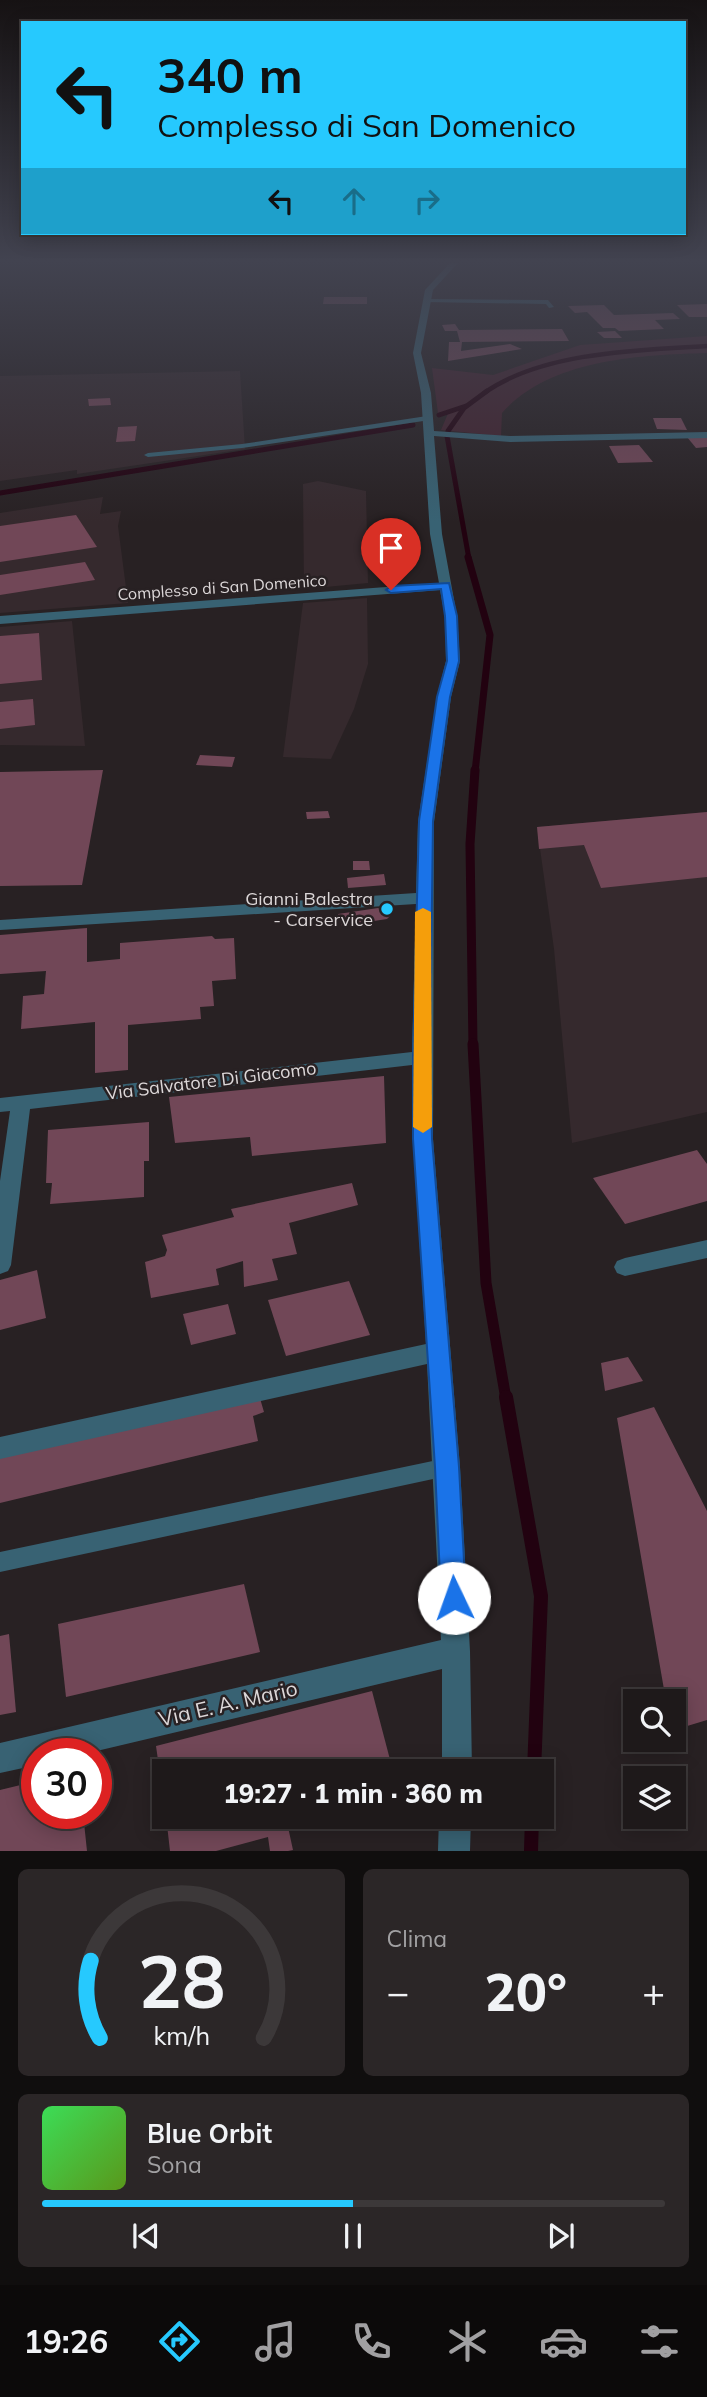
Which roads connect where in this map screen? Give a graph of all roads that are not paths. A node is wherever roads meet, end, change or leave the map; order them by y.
1 (418, 349) edge
2 (427, 425) junction
3 (707, 435) edge
4 (148, 456) dead end
5 (446, 586) junction
6 (0, 620) edge
7 (423, 898) junction
8 (0, 925) edge
9 (422, 1057) junction
10 (10, 1103) edge
11 (707, 1249) edge
12 (0, 1265) edge
13 (625, 1267) dead end
14 (439, 1351) junction
15 (0, 1448) edge
16 (447, 1467) junction
17 (0, 1562) edge
18 (456, 1651) junction
19 (0, 1758) edge
20 (457, 1759) edge
21 (455, 1829) edge
22 (454, 1851) edge

1 - 2 street
2 - 3 street
2 - 4 lane
2 - 5 street
5 - 6 street, Complesso di San Domenico
5 - 7 street
7 - 8 street
7 - 9 street
9 - 10 street, Via Salvatore Di Giacomo
9 - 14 street
10 - 12 street
11 - 13 street
14 - 15 street
14 - 16 street
16 - 17 lane
16 - 18 street
18 - 19 street, Via E. A. Mario
18 - 20 street
21 - 22 street

